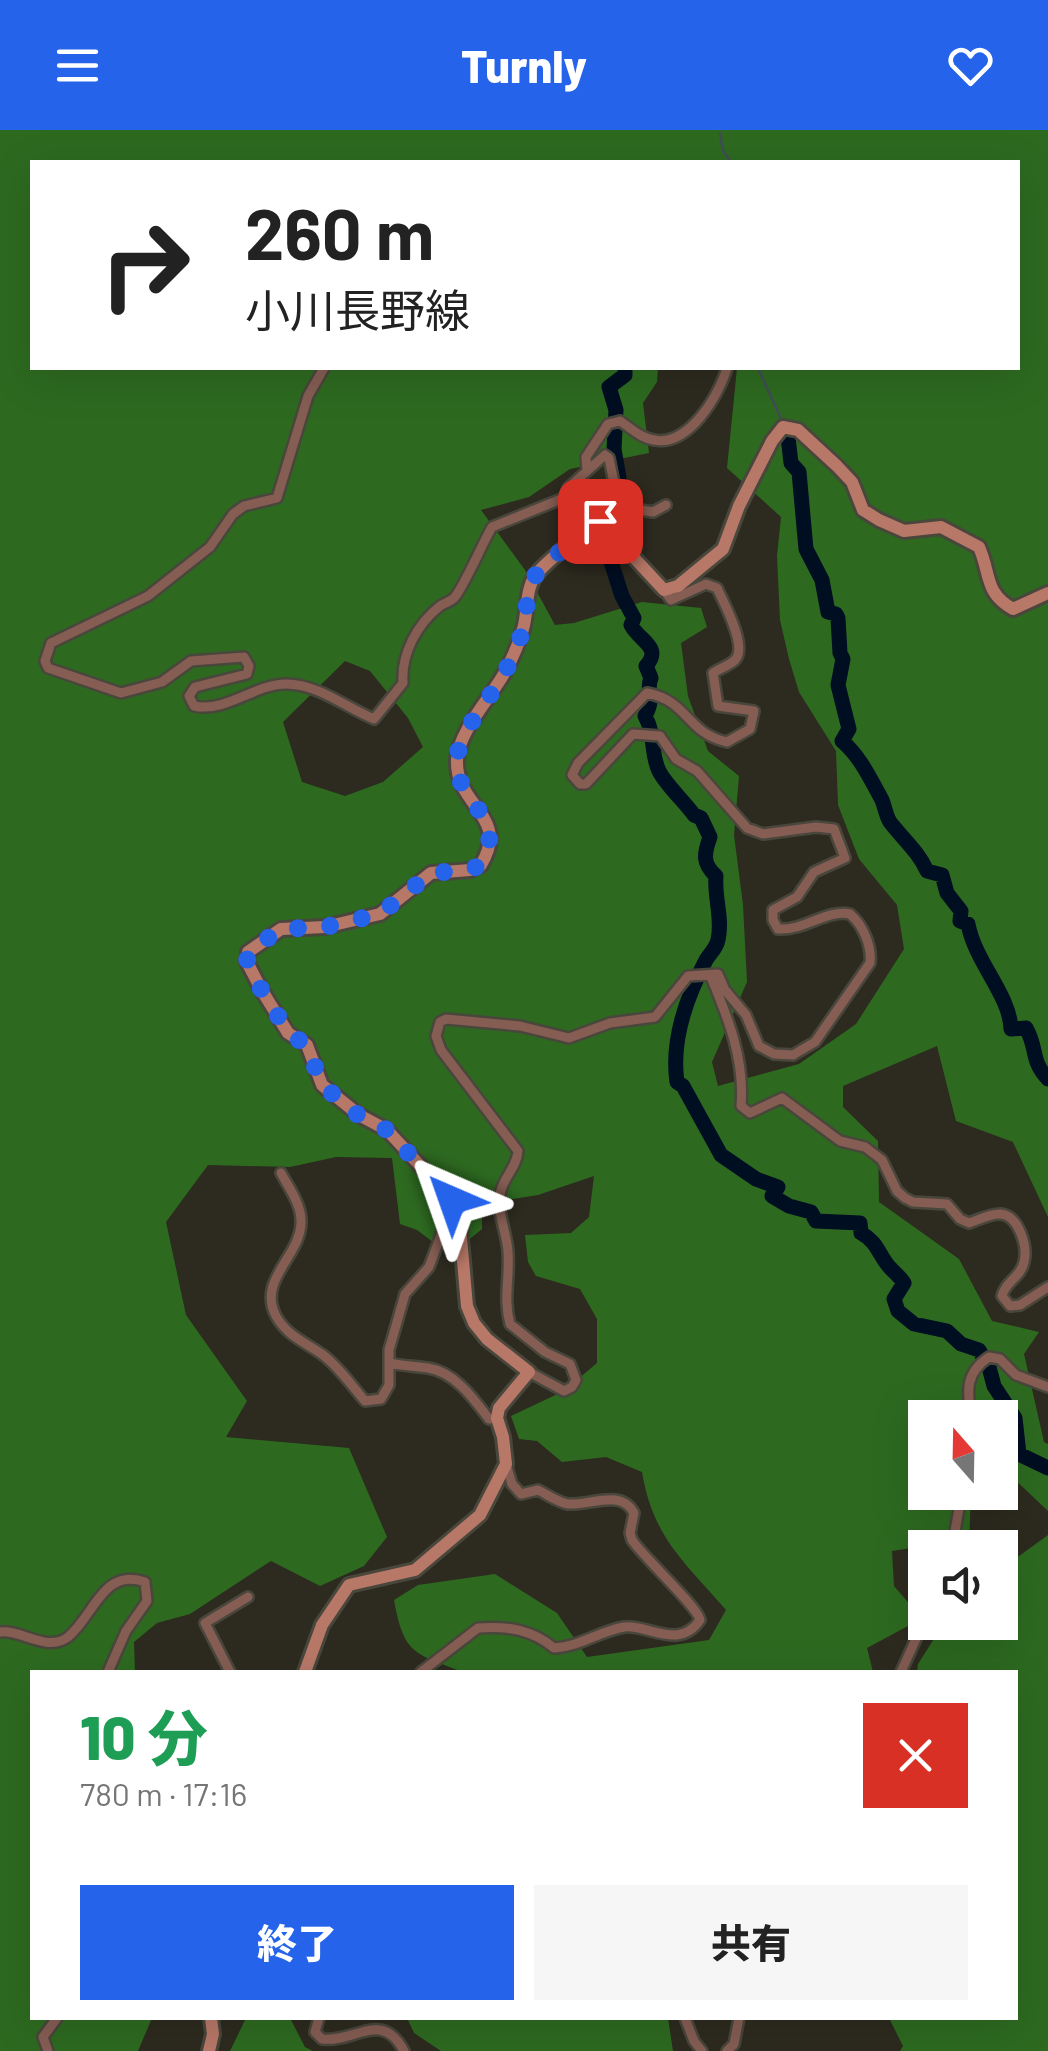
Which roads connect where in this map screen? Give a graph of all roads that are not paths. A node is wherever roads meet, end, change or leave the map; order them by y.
1 (323, 370) edge
2 (726, 370) edge
3 (587, 470) junction
4 (608, 505) junction
5 (666, 505) dead end
6 (600, 521) junction
7 (664, 590) junction
8 (1048, 592) edge
9 (711, 976) junction
10 (281, 1173) dead end
11 (430, 1176) junction
12 (1048, 1287) edge
13 (389, 1362) junction
14 (530, 1372) junction
15 (1048, 1387) edge
16 (969, 1400) edge
17 (497, 1418) junction
18 (506, 1464) junction
19 (248, 1596) dead end
20 (0, 1632) edge
21 (915, 1640) edge
22 (109, 1670) edge
23 (229, 1670) edge
24 (306, 1670) edge
25 (425, 1670) edge
26 (902, 1670) edge
27 (56, 2020) edge
28 (211, 2020) edge
29 (319, 2020) edge
30 (686, 2020) edge
31 (740, 2020) edge
32 (48, 2051) edge
33 (209, 2051) edge
34 (404, 2051) edge
35 (702, 2051) edge
36 (727, 2051) edge

1 - 3 street
2 - 3 street
3 - 4 street
4 - 5 street
4 - 6 street
6 - 7 main road
6 - 11 main road
7 - 8 main road
7 - 9 street
9 - 12 street
9 - 14 street
10 - 13 street
11 - 13 street
11 - 14 main road
13 - 17 street
14 - 17 main road
15 - 16 street
17 - 18 main road
18 - 24 main road
18 - 25 street
19 - 23 street
20 - 22 street
21 - 26 street
27 - 32 street
28 - 33 main road
29 - 34 street
30 - 35 street
31 - 36 street

